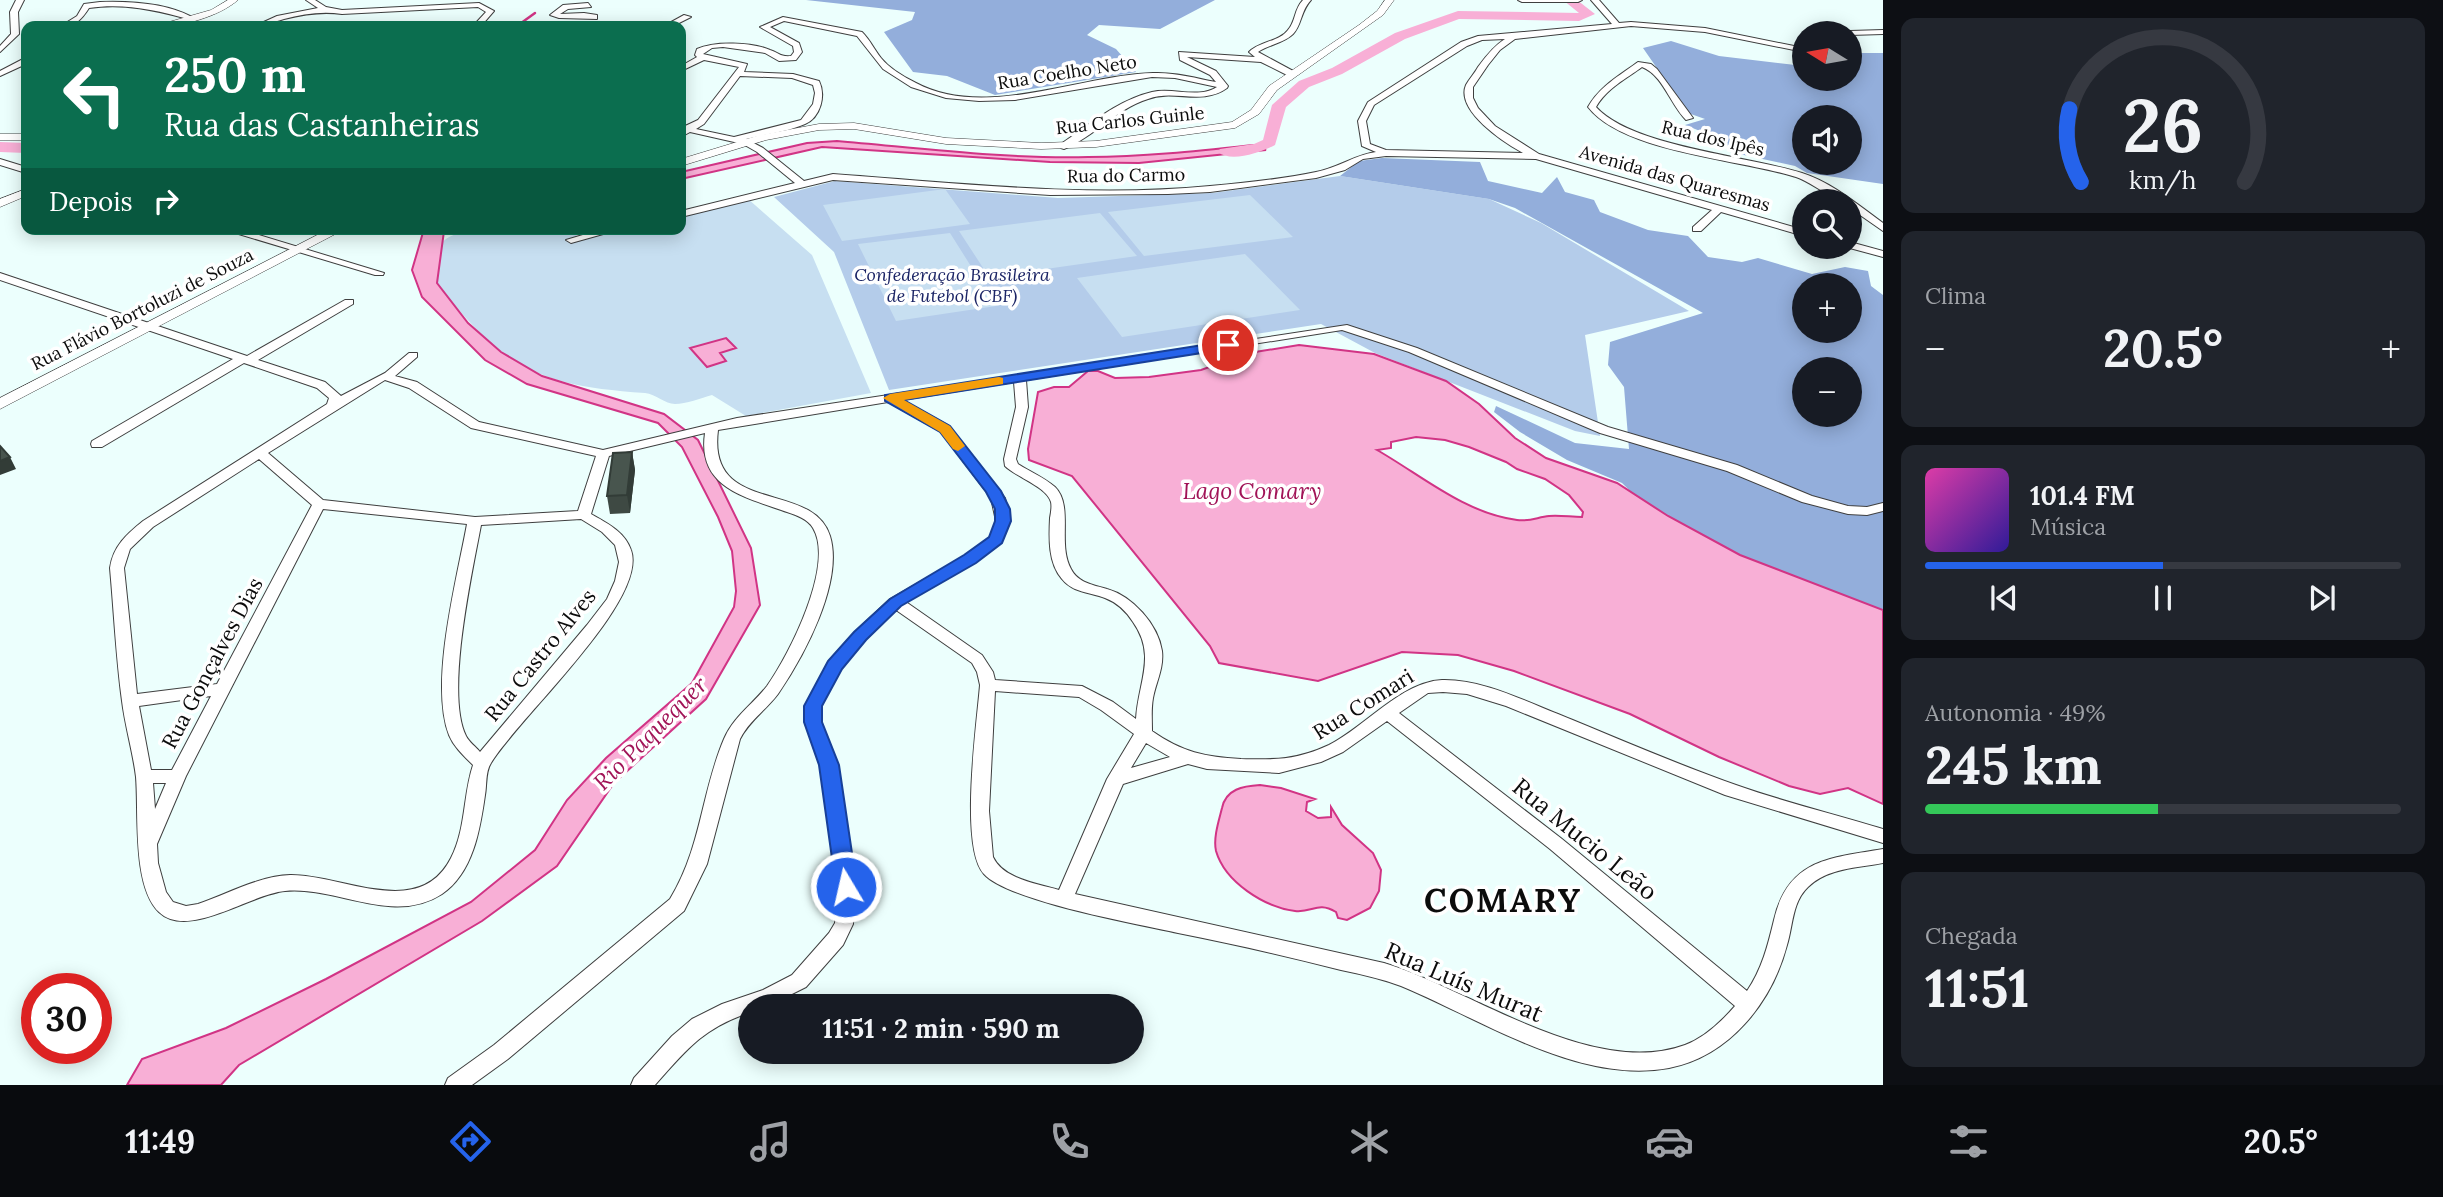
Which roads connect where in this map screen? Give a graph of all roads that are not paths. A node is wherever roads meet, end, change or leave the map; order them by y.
1 (20, 0) edge
2 (234, 0) edge
3 (310, 0) edge
4 (1307, 0) edge
5 (1390, 0) edge
6 (1522, 0) edge
7 (1577, 0) edge
8 (1595, 0) edge
9 (1561, 1) edge
10 (588, 5) dead end
11 (324, 9) junction
12 (342, 12) junction
13 (188, 17) junction
14 (687, 17) dead end
15 (346, 20) dead end
16 (73, 21) edge
17 (176, 21) edge
18 (272, 21) edge
19 (481, 21) edge
20 (580, 21) edge
21 (679, 21) edge
22 (1616, 23) junction
23 (1883, 32) edge
24 (1862, 33) edge
25 (1511, 36) junction
26 (1476, 40) junction
27 (1501, 46) junction
28 (1792, 48) edge
29 (0, 50) edge
30 (703, 57) junction
31 (1263, 61) junction
32 (21, 64) edge
33 (686, 66) edge
34 (0, 74) edge
35 (739, 74) junction
36 (1292, 74) junction
37 (1224, 86) junction
38 (1689, 118) dead end
39 (686, 129) edge
40 (686, 131) edge
41 (0, 136) edge
42 (21, 137) edge
43 (741, 141) junction
44 (1511, 145) junction
45 (1064, 146) junction
46 (1366, 146) junction
47 (1386, 153) junction
48 (1501, 155) junction
49 (1536, 156) junction
50 (1360, 157) junction
51 (686, 161) edge
52 (0, 162) edge
53 (21, 168) edge
54 (802, 184) junction
55 (1824, 189) edge
56 (21, 194) edge
57 (0, 203) edge
58 (1719, 209) junction
59 (1862, 212) edge
60 (686, 213) edge
61 (1883, 228) edge
62 (1697, 229) dead end
63 (1792, 230) edge
64 (248, 235) edge
65 (328, 235) edge
66 (591, 235) edge
67 (570, 240) dead end
68 (1862, 248) edge
69 (299, 250) junction
70 (1883, 254) edge
71 (379, 273) dead end
72 (0, 276) edge
73 (349, 302) dead end
74 (149, 326) junction
75 (413, 355) dead end
76 (246, 359) junction
77 (382, 378) junction
78 (1020, 378) junction
79 (321, 385) junction
80 (890, 398) junction
81 (0, 404) edge
82 (333, 406) junction
83 (712, 427) junction
84 (97, 444) dead end
85 (260, 453) junction
86 (603, 454) junction
87 (319, 504) junction
88 (1883, 507) edge
89 (584, 515) junction
90 (475, 520) junction
91 (895, 603) junction
92 (988, 685) junction
93 (221, 689) junction
94 (130, 701) junction
95 (1389, 714) junction
96 (1144, 732) junction
97 (1188, 758) junction
98 (481, 763) junction
99 (177, 776) junction
100 (144, 777) junction
101 (1115, 779) junction
102 (1883, 836) edge
103 (149, 845) junction
104 (1883, 856) edge
105 (1064, 900) junction
106 (1748, 1004) junction
107 (455, 1085) edge
108 (641, 1085) edge

1 - 29 street
2 - 13 street
3 - 11 street
4 - 31 street
5 - 36 street, Rua Carlos Guinle
6 - 9 street
7 - 9 street
8 - 22 street
10 - 20 street
11 - 12 street
11 - 18 street
12 - 15 street
12 - 19 street
13 - 16 street
13 - 17 street
14 - 21 street
22 - 25 street
22 - 28 street
23 - 24 street
25 - 26 street
25 - 27 street
26 - 27 street
26 - 46 street
27 - 44 street
30 - 33 street
30 - 35 street
30 - 37 street, Rua Coelho Neto
31 - 36 street
31 - 37 street
32 - 34 street
35 - 39 street
35 - 43 street
36 - 45 street, Rua Carlos Guinle
37 - 45 street
38 - 55 street, Rua dos Ipês
40 - 43 street
41 - 42 street
43 - 45 street, Rua Carlos Guinle
43 - 51 street, Rua Carlos Guinle
43 - 54 street
44 - 48 street
44 - 49 street
46 - 47 street
46 - 50 street
47 - 48 street, Rua do Carmo
47 - 50 street, Rua do Carmo
48 - 49 street, Rua do Carmo
49 - 58 street, Avenida das Quaresmas
50 - 54 street, Rua do Carmo
52 - 53 street
54 - 60 street, Rua do Carmo
56 - 57 street
58 - 62 street
58 - 63 street, Avenida das Quaresmas
59 - 61 street, Rua dos Ipês
64 - 69 street
65 - 69 street, Rua Flávio Bortoluzi de Souza
66 - 67 street
68 - 70 street
69 - 71 street
69 - 74 street, Rua Flávio Bortoluzi de Souza
72 - 74 street
73 - 76 street
74 - 76 street
74 - 81 street, Rua Flávio Bortoluzi de Souza
75 - 77 street
76 - 79 street
76 - 84 street
77 - 79 street
77 - 82 street
77 - 86 street
78 - 80 street
78 - 88 street
78 - 96 street
79 - 82 street
80 - 83 street
80 - 91 street
82 - 85 street
83 - 86 street
83 - 107 street
85 - 87 street
85 - 94 street
86 - 89 street
87 - 90 street
87 - 93 street, Rua Gonçalves Dias
89 - 90 street
89 - 98 street, Rua Castro Alves
90 - 98 street
91 - 92 street
91 - 108 street
92 - 96 street, Rua Comari
92 - 105 street, Rua Luís Murat
93 - 94 street
93 - 99 street, Rua Gonçalves Dias
94 - 100 street
95 - 97 street, Rua Comari
95 - 102 street, Rua Comari
95 - 106 street, Rua Mucio Leão
96 - 97 street, Rua Comari
96 - 101 street
97 - 101 street
98 - 103 street
99 - 100 street
99 - 103 street, Rua Gonçalves Dias
100 - 103 street
101 - 105 street
104 - 106 street, Rua Luís Murat
105 - 106 street, Rua Luís Murat

